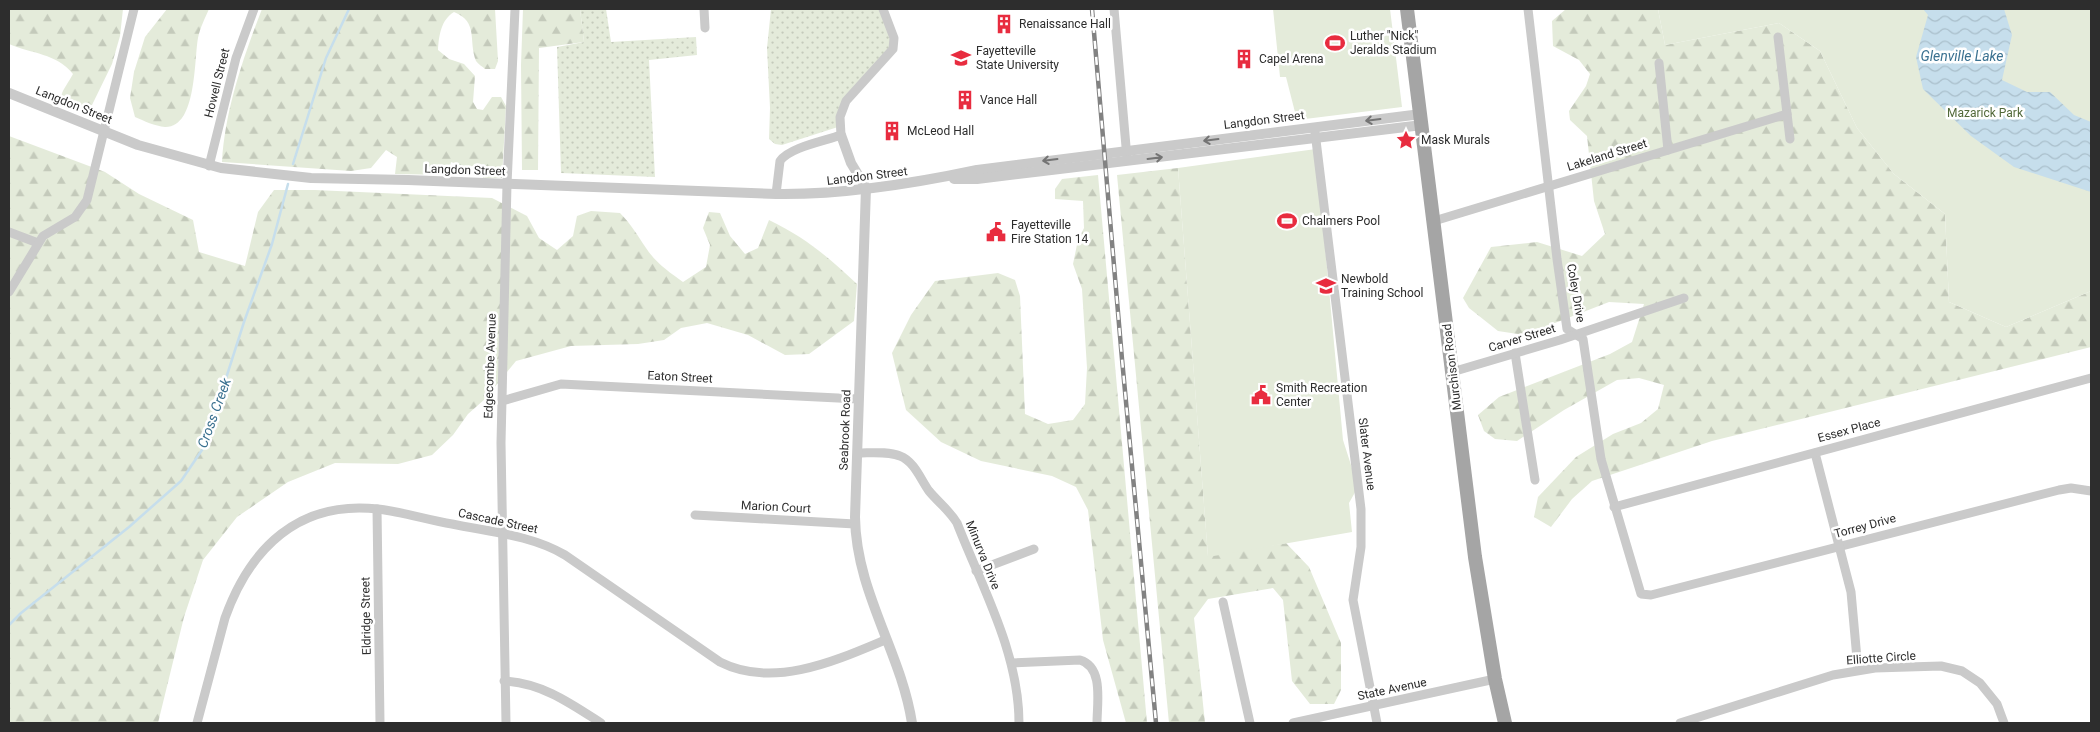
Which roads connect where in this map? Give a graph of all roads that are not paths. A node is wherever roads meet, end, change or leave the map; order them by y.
1 (134, 9) edge
2 (254, 9) edge
3 (515, 9) edge
4 (704, 9) edge
5 (883, 9) edge
6 (1114, 9) edge
7 (1407, 9) edge
8 (1528, 9) edge
9 (705, 28) dead end
10 (1778, 37) dead end
11 (1659, 63) dead end
12 (9, 93) edge
13 (1787, 114) junction
14 (1422, 120) junction
15 (1315, 127) junction
16 (105, 131) junction
17 (842, 135) junction
18 (1316, 139) junction
19 (1790, 139) dead end
20 (1668, 150) junction
21 (1126, 155) junction
22 (209, 166) junction
23 (507, 184) junction
24 (1548, 186) junction
25 (866, 188) junction
26 (776, 194) junction
27 (1434, 221) junction
28 (9, 232) edge
29 (38, 243) junction
30 (9, 292) edge
31 (1684, 298) dead end
32 (1576, 334) junction
33 (1515, 353) junction
34 (1452, 372) junction
35 (2091, 378) edge
36 (858, 399) junction
37 (502, 402) junction
38 (858, 452) junction
39 (1815, 452) junction
40 (1535, 480) dead end
41 (2091, 491) edge
42 (1614, 507) junction
43 (377, 509) junction
44 (695, 515) dead end
45 (855, 524) junction
46 (502, 534) junction
47 (1839, 546) junction
48 (1034, 549) dead end
49 (976, 571) junction
50 (1646, 595) joint
51 (1223, 602) dead end
52 (885, 640) junction
53 (1012, 663) junction
54 (1858, 670) junction
55 (1495, 679) junction
56 (504, 681) junction
57 (1373, 706) junction
58 (197, 723) edge
59 (380, 723) edge
60 (506, 723) edge
61 (601, 723) edge
62 (912, 723) edge
63 (1019, 723) edge
64 (1097, 723) edge
65 (1250, 723) edge
66 (1293, 723) edge
67 (1377, 723) edge
68 (1505, 723) edge
69 (1680, 723) edge
70 (2004, 723) edge

1 - 16 street
2 - 22 street, Howell Street
3 - 23 street, Edgecombe Avenue
4 - 9 street
5 - 17 street
6 - 21 street
7 - 14 main road, Murchison Road
8 - 24 street, Coley Drive
10 - 13 street
11 - 20 street
12 - 16 street, Langdon Street
13 - 19 street
13 - 20 street, Lakeland Street
14 -> 15 street, Langdon Street
14 - 18 street, Langdon Street
14 - 27 main road, Murchison Road
15 - 18 street, Slater Avenue
15 -> 21 street, Langdon Street
16 - 22 street, Langdon Street
16 - 29 street
17 - 25 street
17 - 26 street
21 -> 18 street, Langdon Street
18 - 57 street, Slater Avenue
20 - 24 street, Lakeland Street
21 - 25 street, Langdon Street
22 - 23 street, Langdon Street
23 - 26 street, Langdon Street
23 - 37 street, Edgecombe Avenue
24 - 27 street, Lakeland Street
24 - 32 street, Coley Drive
25 - 26 street, Langdon Street
25 - 36 street, Seabrook Road
27 - 34 main road, Murchison Road
28 - 29 street
29 - 30 street
31 - 32 street, Carver Street
32 - 33 street, Carver Street
32 - 42 street, Coley Drive
33 - 34 street, Carver Street
33 - 40 street
34 - 55 main road, Murchison Road
35 - 39 street, Essex Place
36 - 37 street, Eaton Street
36 - 38 street, Seabrook Road
37 - 46 street, Edgecombe Avenue
38 - 45 street, Seabrook Road
38 - 49 street, Minurva Drive
39 - 42 street, Essex Place
39 - 47 street
41 - 47 street, Torrey Drive
42 - 50 street, Coley Drive
43 - 46 street, Cascade Street
43 - 58 street, Cascade Street
43 - 59 street, Eldridge Street
44 - 45 street, Marion Court
45 - 52 street, Seabrook Road
46 - 52 street, Cascade Street
46 - 56 street, Edgecombe Avenue
47 - 50 street, Torrey Drive
47 - 54 street
48 - 49 street
49 - 53 street, Minurva Drive
51 - 65 street
52 - 62 street, Seabrook Road
53 - 63 street, Minurva Drive
53 - 64 street
54 - 69 street, Elliotte Circle
54 - 70 street, Elliotte Circle
55 - 57 street, State Avenue
55 - 68 main road, Murchison Road
56 - 60 street, Edgecombe Avenue
56 - 61 street
57 - 66 street, State Avenue
57 - 67 street, Slater Avenue

